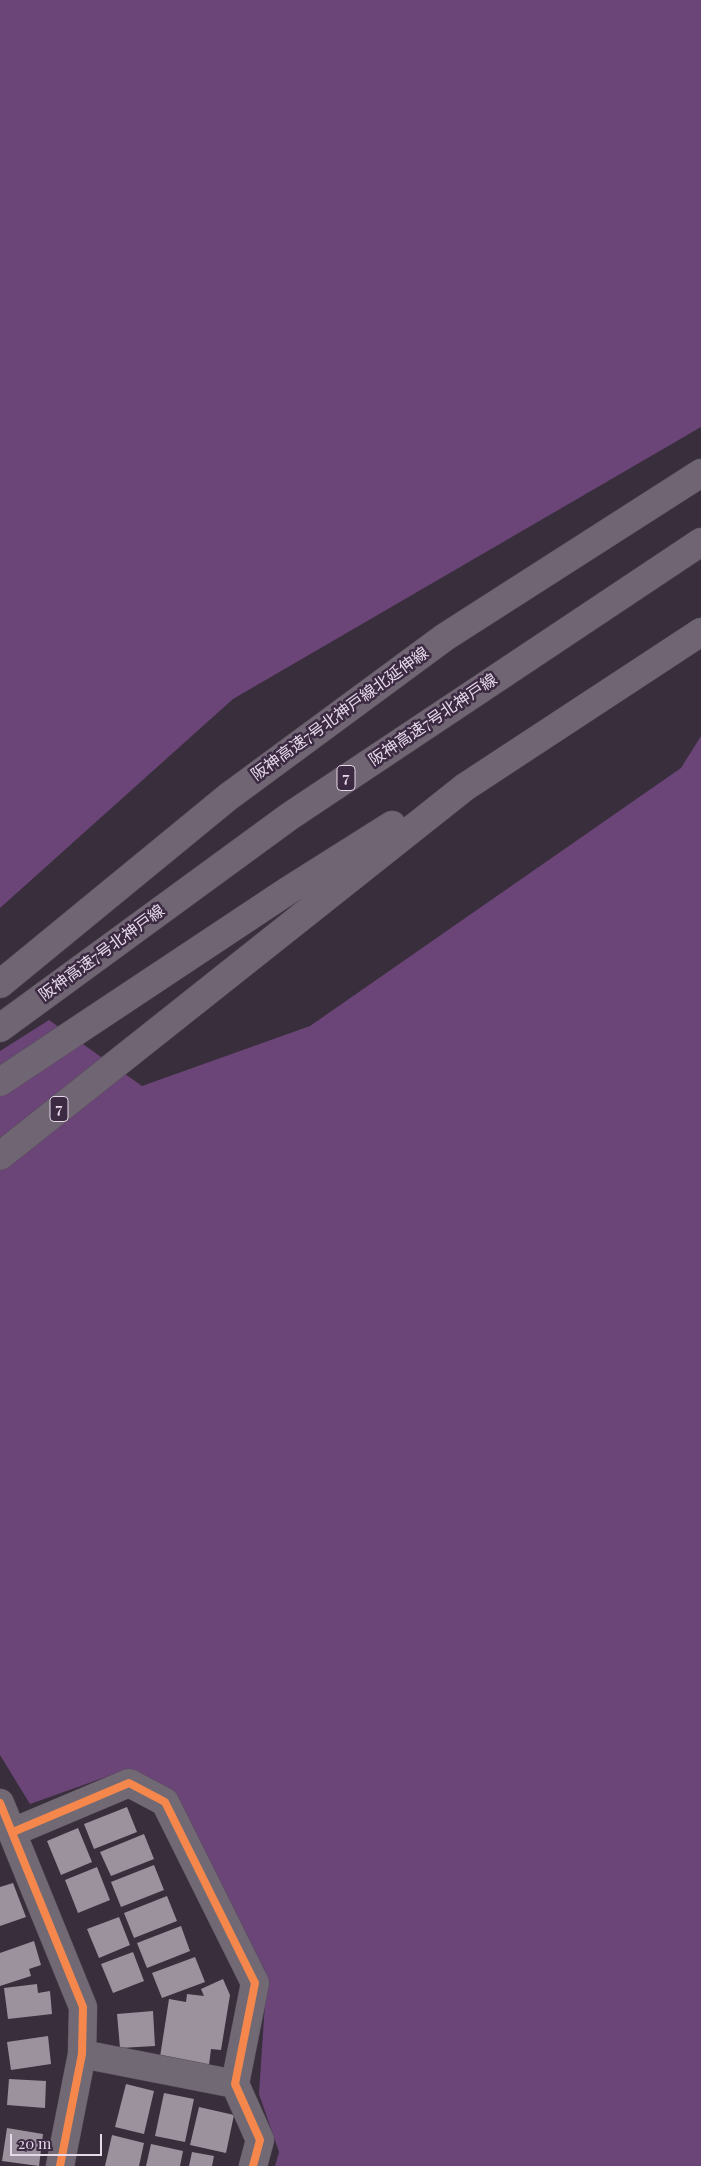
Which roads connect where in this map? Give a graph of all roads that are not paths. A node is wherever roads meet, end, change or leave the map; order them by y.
1 (701, 473) edge
2 (701, 542) edge
3 (701, 631) edge
4 (0, 984) edge
5 (0, 1028) edge
6 (0, 1082) edge
7 (0, 1156) edge
8 (0, 1803) edge
9 (13, 1832) junction
10 (82, 2054) junction
11 (235, 2084) junction
12 (60, 2166) edge
13 (253, 2166) edge

1 - 4 highway, 阪神高速7号北神戸線北延伸線
2 - 5 highway, 阪神高速7号北神戸線 / 7
3 - 6 highway, 7
3 - 7 highway, 7
8 - 9 street
9 - 10 street
9 - 11 street
10 - 11 street
10 - 12 street
11 - 13 street

